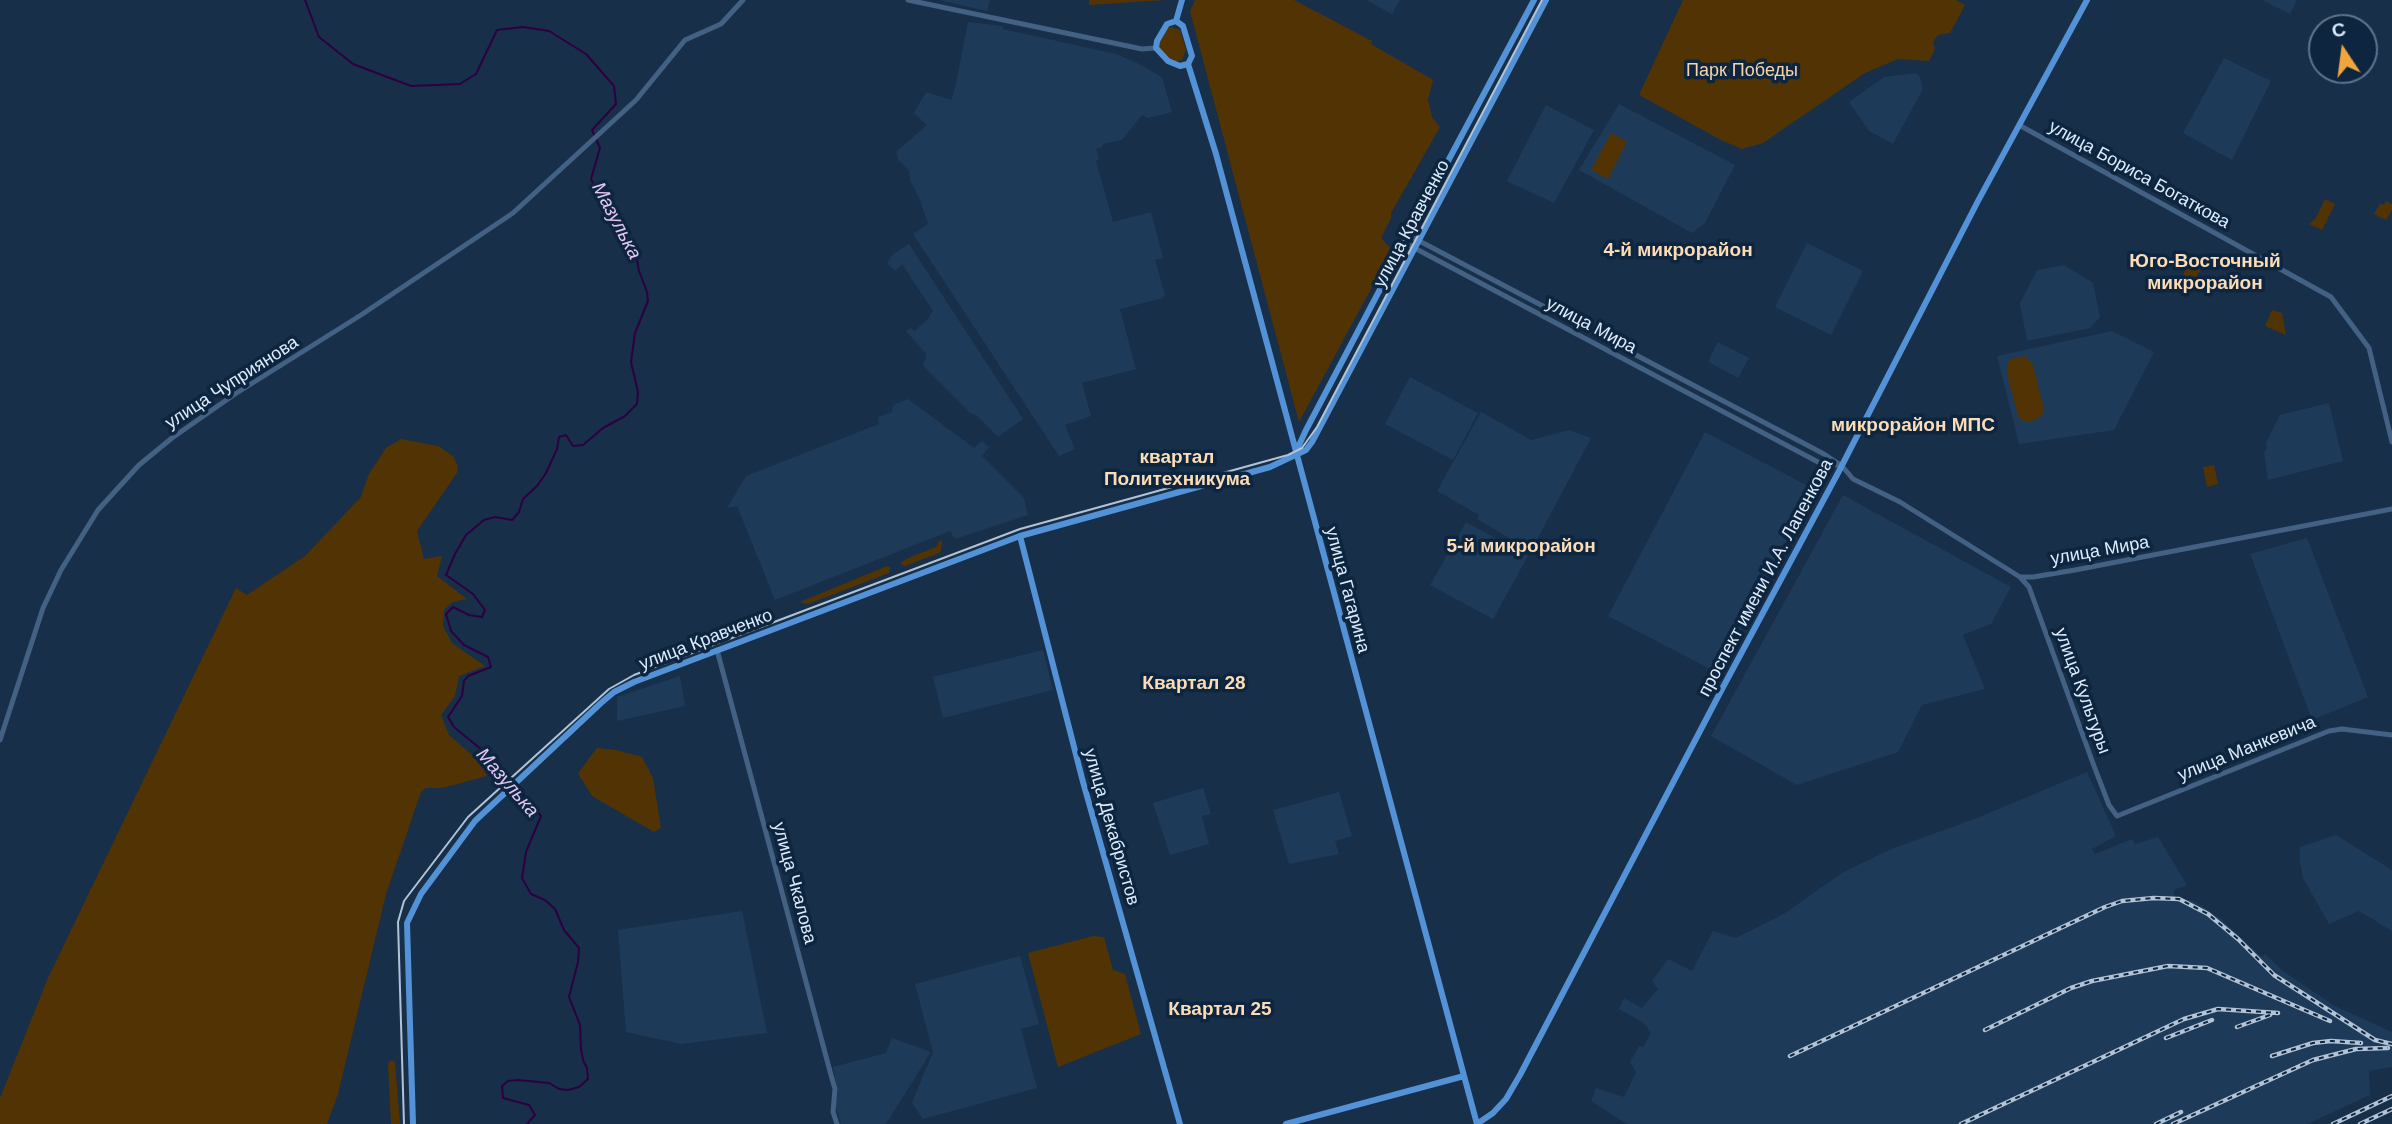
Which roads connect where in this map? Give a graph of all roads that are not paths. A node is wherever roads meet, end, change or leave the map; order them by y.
1 (743, 0) edge
2 (908, 0) edge
3 (1182, 0) edge
4 (1534, 0) edge
5 (1546, 0) edge
6 (2087, 0) edge
7 (1176, 21) junction
8 (1156, 48) junction
9 (1188, 64) junction
10 (2019, 125) junction
11 (1408, 235) junction
12 (1418, 240) junction
13 (1405, 243) junction
14 (1415, 248) junction
15 (1634, 354) junction
16 (1632, 362) junction
17 (1730, 405) junction
18 (1726, 413) junction
19 (2392, 442) edge
20 (1295, 454) junction
21 (1842, 466) junction
22 (2392, 509) edge
23 (1020, 536) junction
24 (2020, 577) junction
25 (717, 650) junction
26 (2392, 735) edge
27 (0, 740) edge
28 (2116, 816) joint
29 (1464, 1076) junction
30 (413, 1124) edge
31 (837, 1124) edge
32 (1180, 1124) edge
33 (1286, 1124) edge
34 (1477, 1124) edge

1 - 27 street, улица Чуприянова
2 - 8 street
3 - 7 main road
4 - 11 main road, улица Кравченко
5 - 12 main road, улица Кравченко
6 - 10 main road, проспект имени И.А. Лапенкова
7 - 8 main road
7 - 9 main road
8 - 9 main road
9 - 20 main road, улица Гагарина
10 - 19 street, улица Бориса Богаткова
10 - 21 main road, проспект имени И.А. Лапенкова
11 - 12 street, улица Мира
11 - 13 main road, улица Кравченко
12 - 14 main road, улица Кравченко
12 - 15 street, улица Мира
13 - 14 street, улица Мира
13 - 20 main road, улица Кравченко
14 - 16 street, улица Мира
14 - 20 main road, улица Кравченко
15 - 16 street
15 - 17 street, улица Мира
16 - 18 street, улица Мира
17 - 18 street
17 - 21 street, улица Мира
18 - 21 street, улица Мира
20 - 23 main road, улица Кравченко
20 - 29 main road, улица Гагарина
21 - 24 street, улица Мира
21 - 34 main road, проспект имени И.А. Лапенкова
22 - 24 street, улица Мира
23 - 25 main road, улица Кравченко
23 - 32 main road, улица Декабристов
24 - 28 street, улица Культуры
25 - 30 main road, улица Кравченко
25 - 31 street, улица Чкалова
26 - 28 street, улица Манкевича
29 - 33 main road
29 - 34 main road, улица Гагарина

